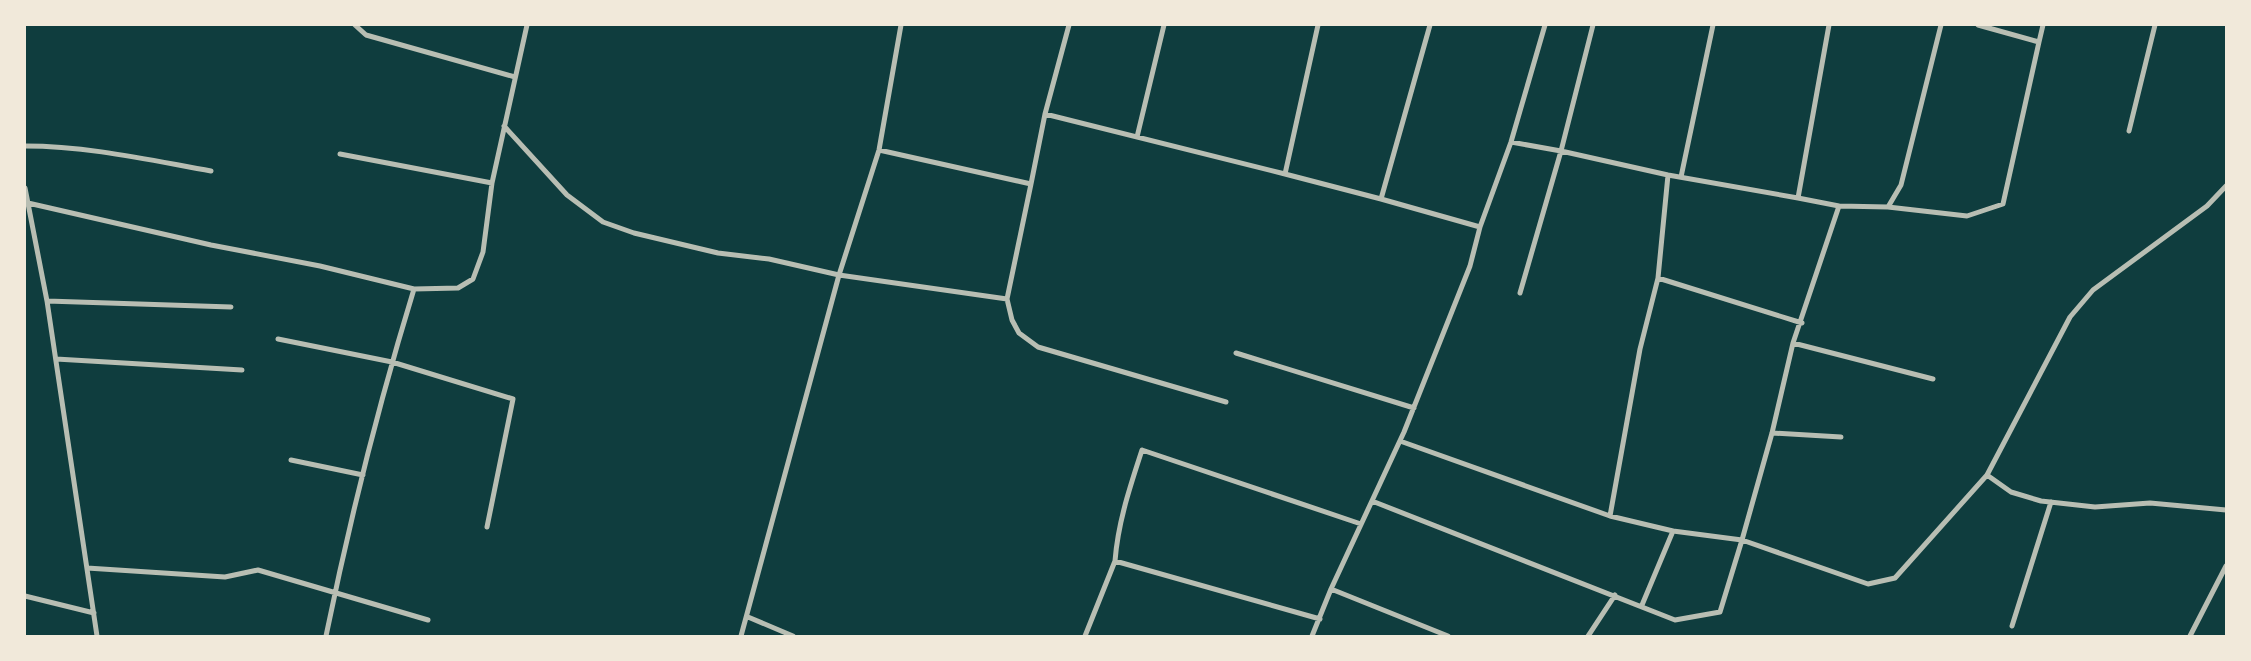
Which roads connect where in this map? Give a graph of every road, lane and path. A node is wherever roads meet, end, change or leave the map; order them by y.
1 (355, 25) edge
2 (527, 25) edge
3 (901, 25) edge
4 (1069, 25) edge
5 (1164, 25) edge
6 (1318, 25) edge
7 (1430, 25) edge
8 (1545, 25) edge
9 (1593, 25) edge
10 (1713, 25) edge
11 (1829, 25) edge
12 (1942, 25) edge
13 (1978, 25) edge
14 (2043, 25) edge
15 (2155, 25) edge
16 (2039, 42) junction
17 (514, 78) junction
18 (1046, 114) junction
19 (504, 126) junction
20 (2130, 131) dead end
21 (1137, 137) junction
22 (1512, 142) junction
23 (25, 146) edge
24 (879, 150) junction
25 (1561, 151) junction
26 (340, 154) dead end
27 (211, 171) dead end
28 (1285, 174) junction
29 (1668, 175) junction
30 (1681, 177) junction
31 (492, 182) junction
32 (1031, 184) junction
33 (2226, 186) edge
34 (25, 188) edge
35 (1798, 198) junction
36 (1381, 199) junction
37 (28, 203) junction
38 (1839, 206) junction
39 (1888, 207) junction
40 (1480, 227) junction
41 (839, 275) junction
42 (1658, 278) junction
43 (414, 289) junction
44 (1520, 293) dead end
45 (1008, 299) junction
46 (47, 301) junction
47 (231, 307) dead end
48 (1802, 323) junction
49 (278, 339) dead end
50 (1793, 343) junction
51 (1236, 353) dead end
52 (56, 359) junction
53 (392, 362) junction
54 (242, 370) dead end
55 (1933, 379) dead end
56 (1226, 402) dead end
57 (1414, 408) junction
58 (1772, 433) junction
59 (1841, 437) dead end
60 (1400, 441) junction
61 (291, 460) dead end
62 (363, 475) junction
63 (1987, 475) junction
64 (1372, 501) junction
65 (2051, 502) junction
66 (2226, 510) edge
67 (1610, 516) junction
68 (1361, 524) junction
69 (487, 527) dead end
70 (1673, 531) junction
71 (1742, 540) junction
72 (1115, 561) junction
73 (2226, 566) edge
74 (87, 568) junction
75 (1331, 589) junction
76 (335, 592) junction
77 (1615, 595) junction
78 (25, 596) edge
79 (1642, 605) junction
80 (94, 613) junction
81 (748, 617) junction
82 (1320, 619) junction
83 (428, 620) dead end
84 (2012, 626) dead end
85 (97, 636) edge
86 (326, 636) edge
87 (741, 636) edge
88 (794, 636) edge
89 (1085, 636) edge
90 (1312, 636) edge
91 (1448, 636) edge
92 (1588, 636) edge
93 (2190, 636) edge

1 - 17 street
2 - 17 street
3 - 24 street
4 - 18 street
5 - 21 street
6 - 28 street
7 - 36 street
8 - 22 street
9 - 25 street
10 - 30 street
11 - 35 street
12 - 39 street
13 - 16 street
14 - 16 street
15 - 20 street
16 - 39 street
17 - 19 street
18 - 21 street
18 - 32 street
19 - 31 street
19 - 41 street
21 - 28 street
22 - 25 street
22 - 40 street
23 - 27 street
24 - 32 street
24 - 41 street
25 - 29 street
25 - 44 street
26 - 31 street
28 - 36 street
29 - 30 street
29 - 42 street
30 - 35 street
31 - 43 street
32 - 45 street
33 - 63 street
34 - 37 street
35 - 38 street
36 - 40 street
37 - 43 street
37 - 46 street
38 - 39 street
38 - 48 street
40 - 57 street
41 - 45 street
41 - 81 street
42 - 48 street
42 - 67 street
43 - 53 street
45 - 56 street
46 - 47 street
46 - 52 street
48 - 50 street
49 - 53 street
50 - 55 street
50 - 58 street
51 - 57 street
52 - 54 street
52 - 74 street
53 - 62 street
53 - 69 street
57 - 60 street
58 - 59 street
58 - 71 street
60 - 64 street
60 - 67 street
61 - 62 street
62 - 76 street
63 - 65 street
63 - 71 street
64 - 68 street
64 - 77 street
65 - 66 street
65 - 84 street
67 - 70 street
68 - 72 street
68 - 75 street
70 - 71 street
70 - 79 street
71 - 79 street
72 - 82 street
72 - 89 street
73 - 93 street
74 - 76 street
74 - 80 street
75 - 82 street
75 - 91 street
76 - 83 street
76 - 86 street
77 - 79 street
77 - 92 street
78 - 80 street
80 - 85 street
81 - 87 street
81 - 88 street
82 - 90 street

